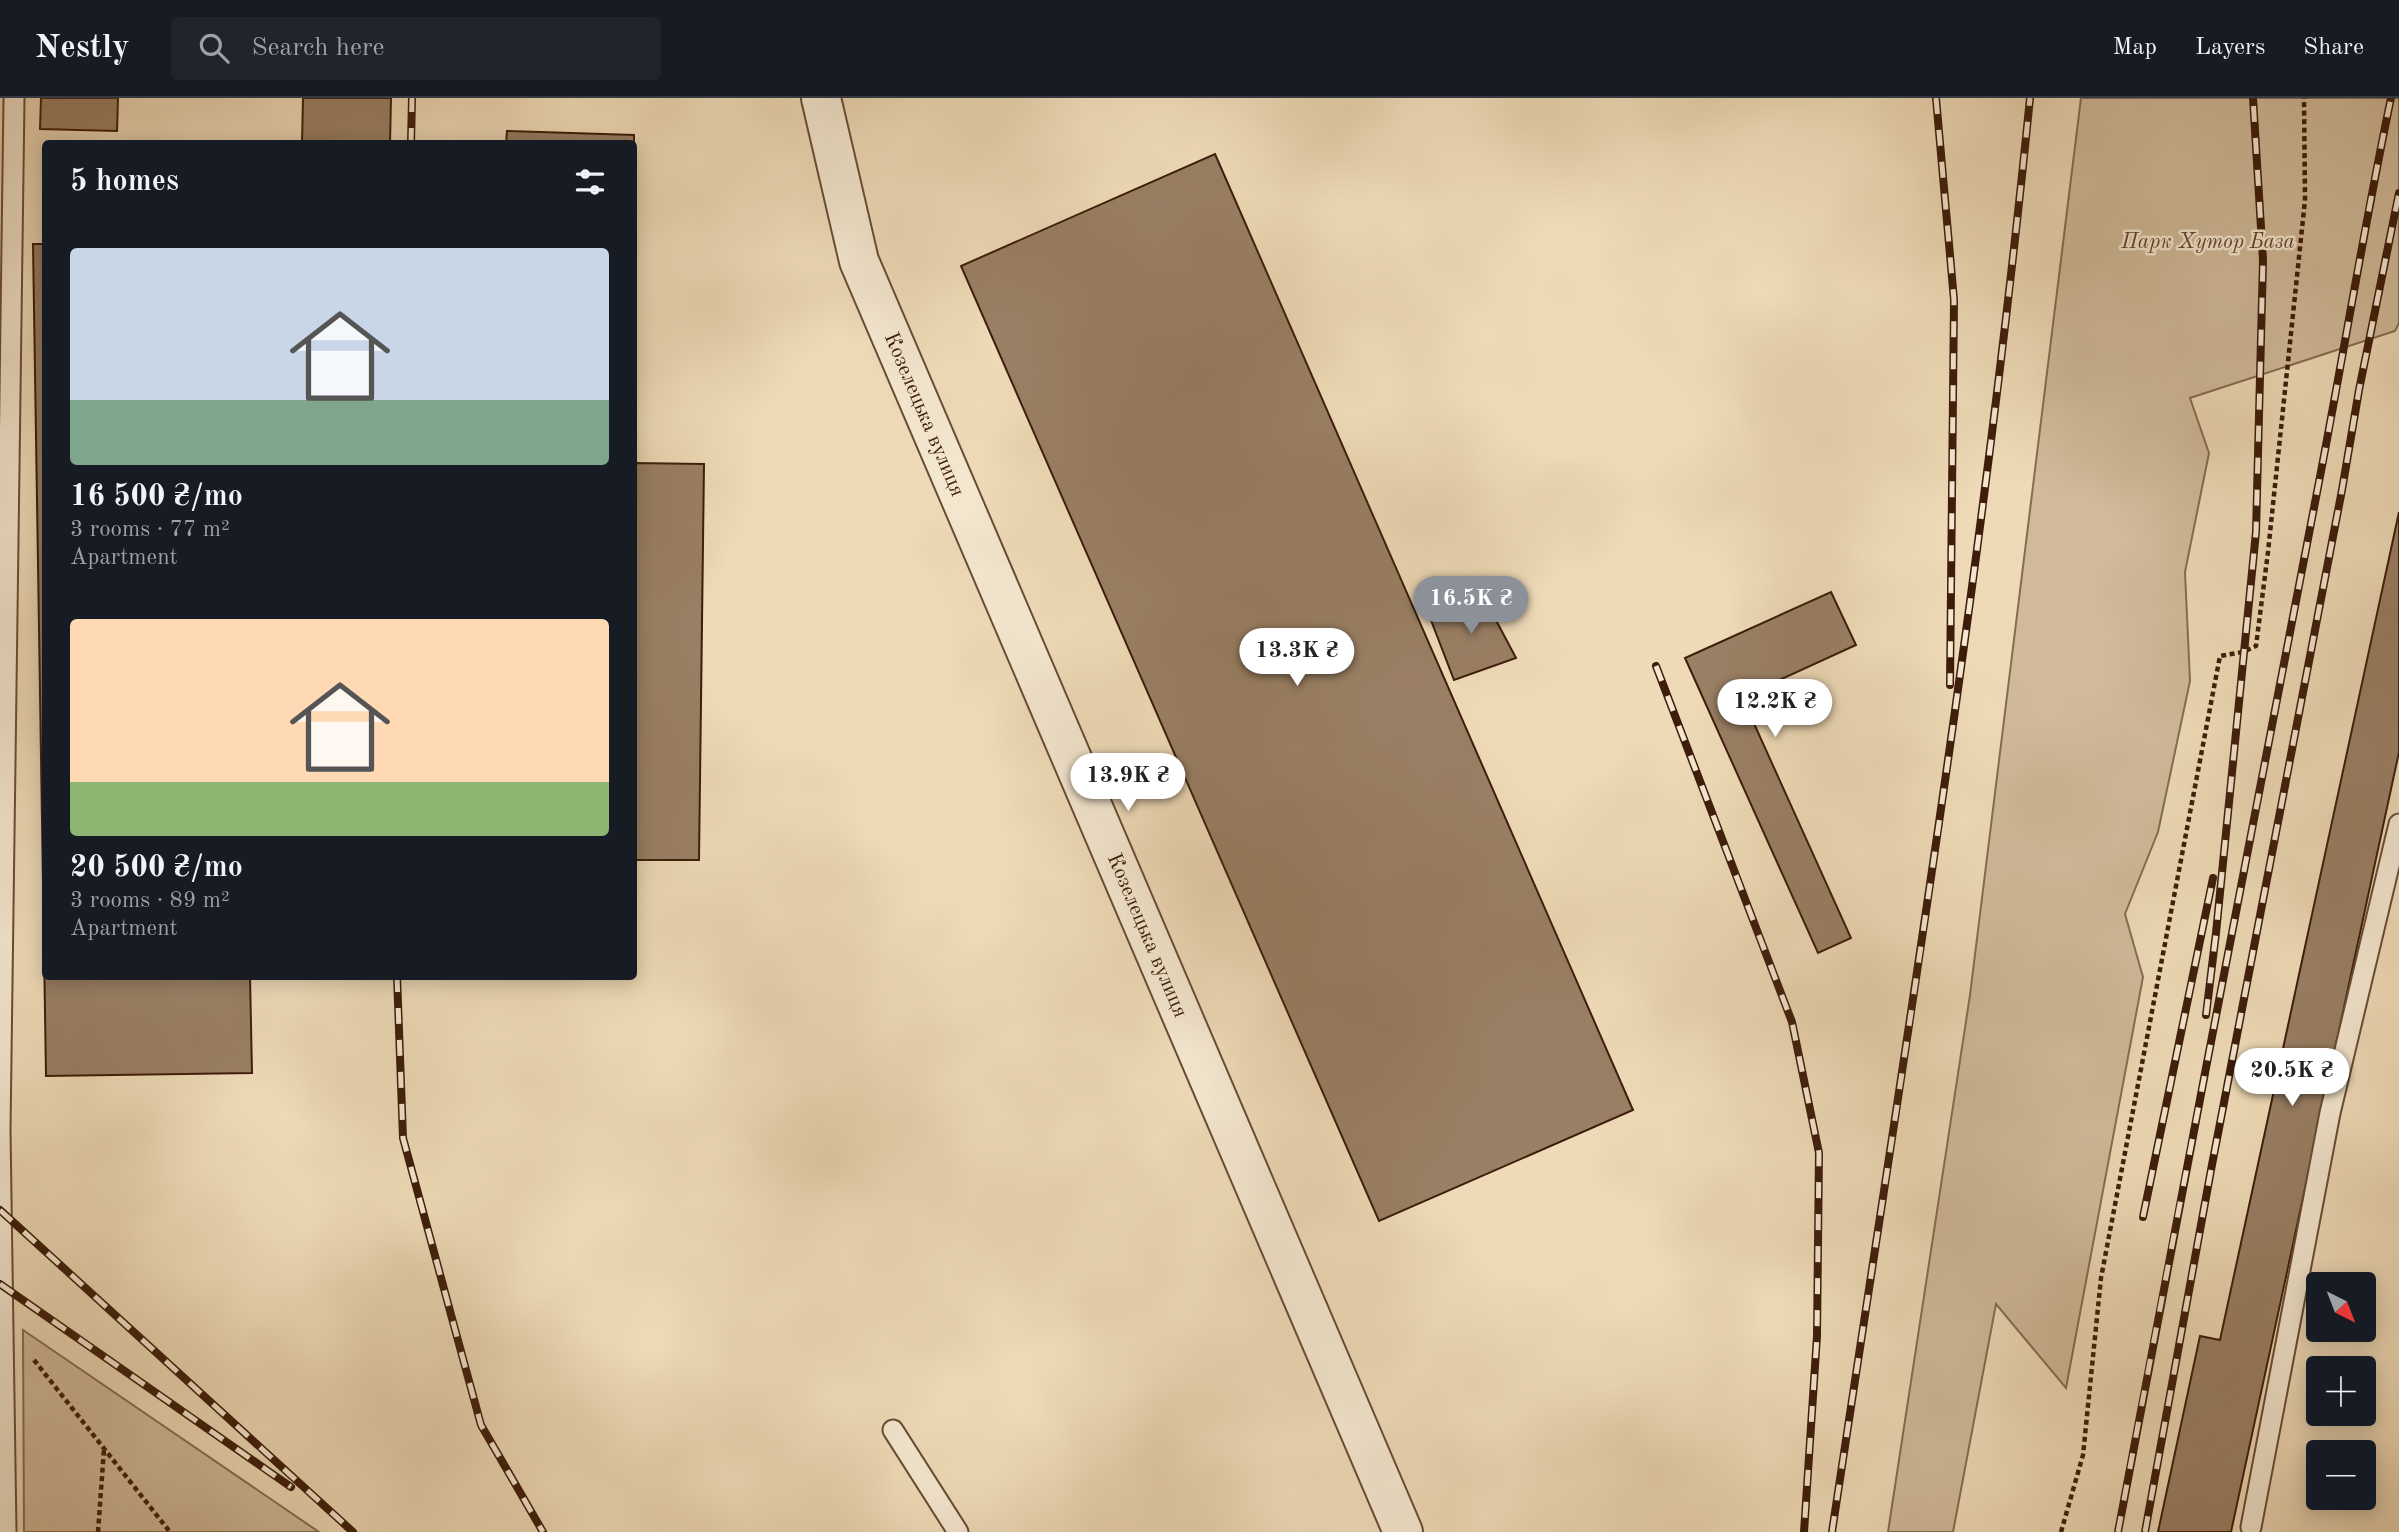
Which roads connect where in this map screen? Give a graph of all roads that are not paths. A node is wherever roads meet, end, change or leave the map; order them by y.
1 (14, 98) edge
2 (821, 98) edge
3 (2399, 824) edge
4 (1, 1243) edge
5 (893, 1430) dead end
6 (2252, 1530) edge
7 (6, 1532) edge
8 (958, 1532) edge
9 (1403, 1532) edge

1 - 4 lane
2 - 9 street, Козелецька вулиця
3 - 6 lane
4 - 7 lane
5 - 8 lane

